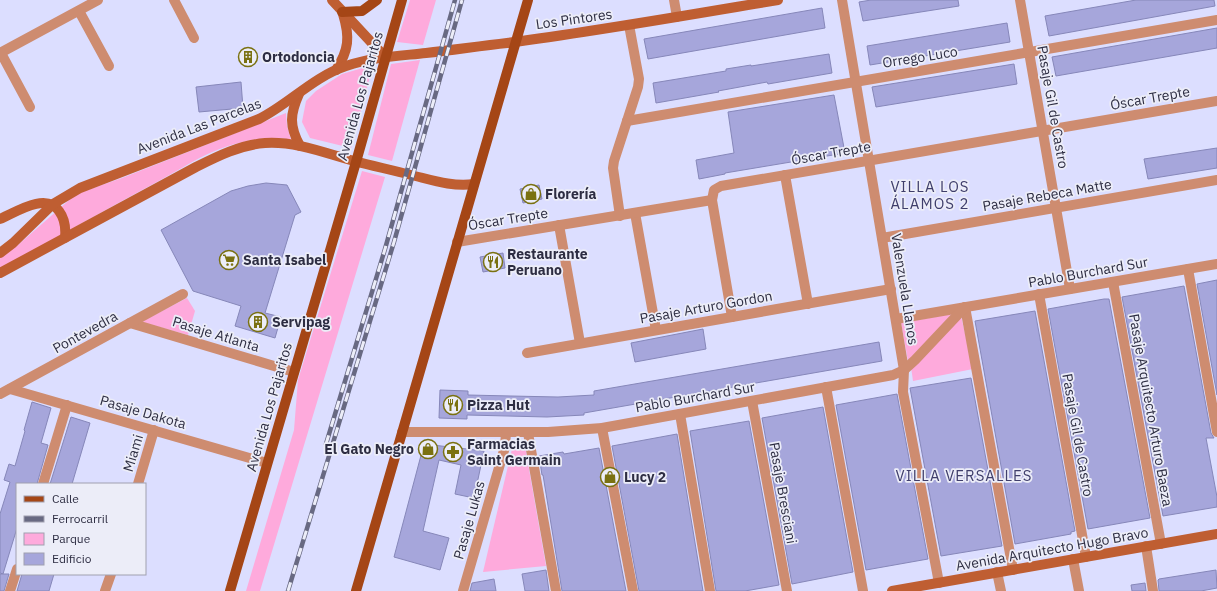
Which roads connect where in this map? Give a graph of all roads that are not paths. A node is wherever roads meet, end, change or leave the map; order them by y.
1 (98, 0) edge
2 (174, 0) edge
3 (332, 0) edge
4 (378, 0) edge
5 (402, 0) edge
6 (528, 0) edge
7 (674, 0) edge
8 (778, 0) edge
9 (842, 0) edge
10 (1020, 0) edge
11 (760, 2) edge
12 (79, 10) junction
13 (342, 12) junction
14 (676, 17) junction
15 (1217, 20) edge
16 (629, 25) junction
17 (194, 38) dead end
18 (516, 42) junction
19 (1, 53) edge
20 (1029, 53) junction
21 (385, 57) junction
22 (110, 66) dead end
23 (336, 70) junction
24 (856, 81) junction
25 (300, 92) junction
26 (1217, 101) edge
27 (30, 106) dead end
28 (627, 121) junction
29 (1042, 131) junction
30 (300, 146) junction
31 (869, 161) junction
32 (356, 162) junction
33 (785, 175) junction
34 (1217, 180) edge
35 (474, 184) junction
36 (712, 200) junction
37 (53, 204) junction
38 (1056, 208) junction
39 (635, 213) junction
40 (620, 216) junction
41 (0, 219) edge
42 (559, 225) junction
43 (65, 238) junction
44 (882, 238) junction
45 (457, 242) junction
46 (1, 250) edge
47 (1217, 264) edge
48 (1188, 269) junction
49 (0, 273) edge
50 (1113, 282) junction
51 (891, 289) junction
52 (1070, 289) junction
53 (183, 294) dead end
54 (1039, 294) junction
55 (808, 304) junction
56 (965, 307) junction
57 (732, 317) junction
58 (896, 319) junction
59 (130, 323) junction
60 (656, 330) junction
61 (580, 343) junction
62 (526, 353) dead end
63 (904, 370) junction
64 (294, 372) junction
65 (826, 387) junction
66 (10, 389) junction
67 (0, 394) edge
68 (752, 401) junction
69 (66, 405) junction
70 (680, 414) junction
71 (602, 428) junction
72 (154, 430) junction
73 (402, 432) junction
74 (1217, 432) edge
75 (506, 433) junction
76 (528, 433) junction
77 (267, 463) junction
78 (43, 483) edge
79 (138, 483) edge
80 (1217, 534) edge
81 (1161, 544) junction
82 (1146, 546) junction
83 (1086, 557) junction
84 (1073, 559) junction
85 (1013, 570) junction
86 (16, 572) edge
87 (997, 572) junction
88 (110, 575) edge
89 (939, 583) junction
90 (914, 589) edge
91 (10, 591) edge
92 (105, 591) edge
93 (230, 591) edge
94 (356, 591) edge
95 (463, 591) edge
96 (556, 591) edge
97 (633, 591) edge
98 (710, 591) edge
99 (787, 591) edge
100 (863, 591) edge
101 (897, 591) edge
102 (1000, 591) edge
103 (1079, 591) edge
104 (1153, 591) edge

1 - 12 street
2 - 17 street
3 - 13 street
4 - 13 main road
5 - 21 main road, Avenida Los Pajaritos
6 - 18 main road
7 - 14 street
8 - 11 street, Los Pintores
9 - 24 street, Valenzuela Llanos
10 - 20 street, Pasaje Gil de Castro
11 - 14 street, Los Pintores
12 - 19 street
12 - 22 street
13 - 21 street
13 - 23 street
14 - 16 street, Los Pintores
15 - 20 street, Orrego Luco
16 - 18 street, Los Pintores
16 - 28 street
18 - 21 street, Avenida Las Parcelas
18 - 35 main road
19 - 27 street
20 - 24 street, Orrego Luco
20 - 29 street, Pasaje Gil de Castro
21 - 23 street, Avenida Las Parcelas
21 - 32 main road, Avenida Los Pajaritos
23 - 25 street, Avenida Las Parcelas
24 - 28 street, Orrego Luco
24 - 31 street, Valenzuela Llanos
25 - 30 street
25 - 37 street, Avenida Las Parcelas
26 - 29 street, Óscar Trepte
28 - 40 street
29 - 31 street, Óscar Trepte
29 - 38 street, Pasaje Gil de Castro
30 - 32 street
30 - 43 street
31 - 33 street, Óscar Trepte
31 - 44 street, Valenzuela Llanos
32 - 35 street
32 - 64 main road, Avenida Los Pajaritos
33 - 36 street, Óscar Trepte
33 - 55 street
34 - 38 street, Pasaje Rebeca Matte
35 - 45 main road
36 - 39 street, Óscar Trepte
36 - 57 street
37 - 41 street
37 - 43 street
37 - 46 street, Avenida Las Parcelas
38 - 44 street, Pasaje Rebeca Matte
38 - 52 street, Pasaje Gil de Castro
39 - 40 street, Óscar Trepte
39 - 60 street
40 - 42 street, Óscar Trepte
42 - 45 street, Óscar Trepte
42 - 61 street
43 - 49 street
44 - 51 street, Valenzuela Llanos
45 - 73 main road
47 - 48 street, Pablo Burchard Sur
48 - 50 street, Pablo Burchard Sur
48 - 74 street
50 - 52 street, Pablo Burchard Sur
50 - 81 street, Pasaje Arquitecto Arturo Baeza
51 - 55 street, Pasaje Arturo Gordon
51 - 58 street, Valenzuela Llanos
52 - 54 street, Pablo Burchard Sur
53 - 59 street, Pontevedra
54 - 56 street, Pablo Burchard Sur
54 - 83 street, Pasaje Gil de Castro
55 - 57 street, Pasaje Arturo Gordon
56 - 58 street, Pablo Burchard Sur
56 - 63 street, Pablo Burchard Sur
56 - 85 street
57 - 60 street, Pasaje Arturo Gordon
58 - 63 street, Valenzuela Llanos
59 - 64 street, Pasaje Atlanta
59 - 66 street, Pontevedra
60 - 61 street, Pasaje Arturo Gordon
61 - 62 street, Pasaje Arturo Gordon
63 - 65 street, Pablo Burchard Sur
63 - 89 street, Valenzuela Llanos
64 - 77 main road, Avenida Los Pajaritos
65 - 68 street, Pablo Burchard Sur
65 - 100 street
66 - 67 street, Pontevedra
66 - 69 street, Pasaje Dakota
68 - 70 street, Pablo Burchard Sur
68 - 99 street, Pasaje Bresciani
69 - 72 street, Pasaje Dakota
69 - 78 street
70 - 71 street, Pablo Burchard Sur
70 - 98 street
71 - 76 street, Pablo Burchard Sur
71 - 97 street
72 - 77 street, Pasaje Dakota
72 - 79 street, Miami
73 - 75 street, Pablo Burchard Sur
73 - 94 main road
75 - 76 street, Pablo Burchard Sur
75 - 95 street, Pasaje Lukas
76 - 96 street
77 - 93 main road, Avenida Los Pajaritos
80 - 81 street, Avenida Arquitecto Hugo Bravo
81 - 82 street, Avenida Arquitecto Hugo Bravo
82 - 83 street, Avenida Arquitecto Hugo Bravo
82 - 104 street
83 - 84 street, Avenida Arquitecto Hugo Bravo
84 - 85 street, Avenida Arquitecto Hugo Bravo
84 - 103 street
85 - 87 street, Avenida Arquitecto Hugo Bravo
86 - 91 street
87 - 89 street, Avenida Arquitecto Hugo Bravo
87 - 102 street
88 - 92 street
89 - 90 street, Avenida Arquitecto Hugo Bravo
90 - 101 street, Avenida Arquitecto Hugo Bravo

